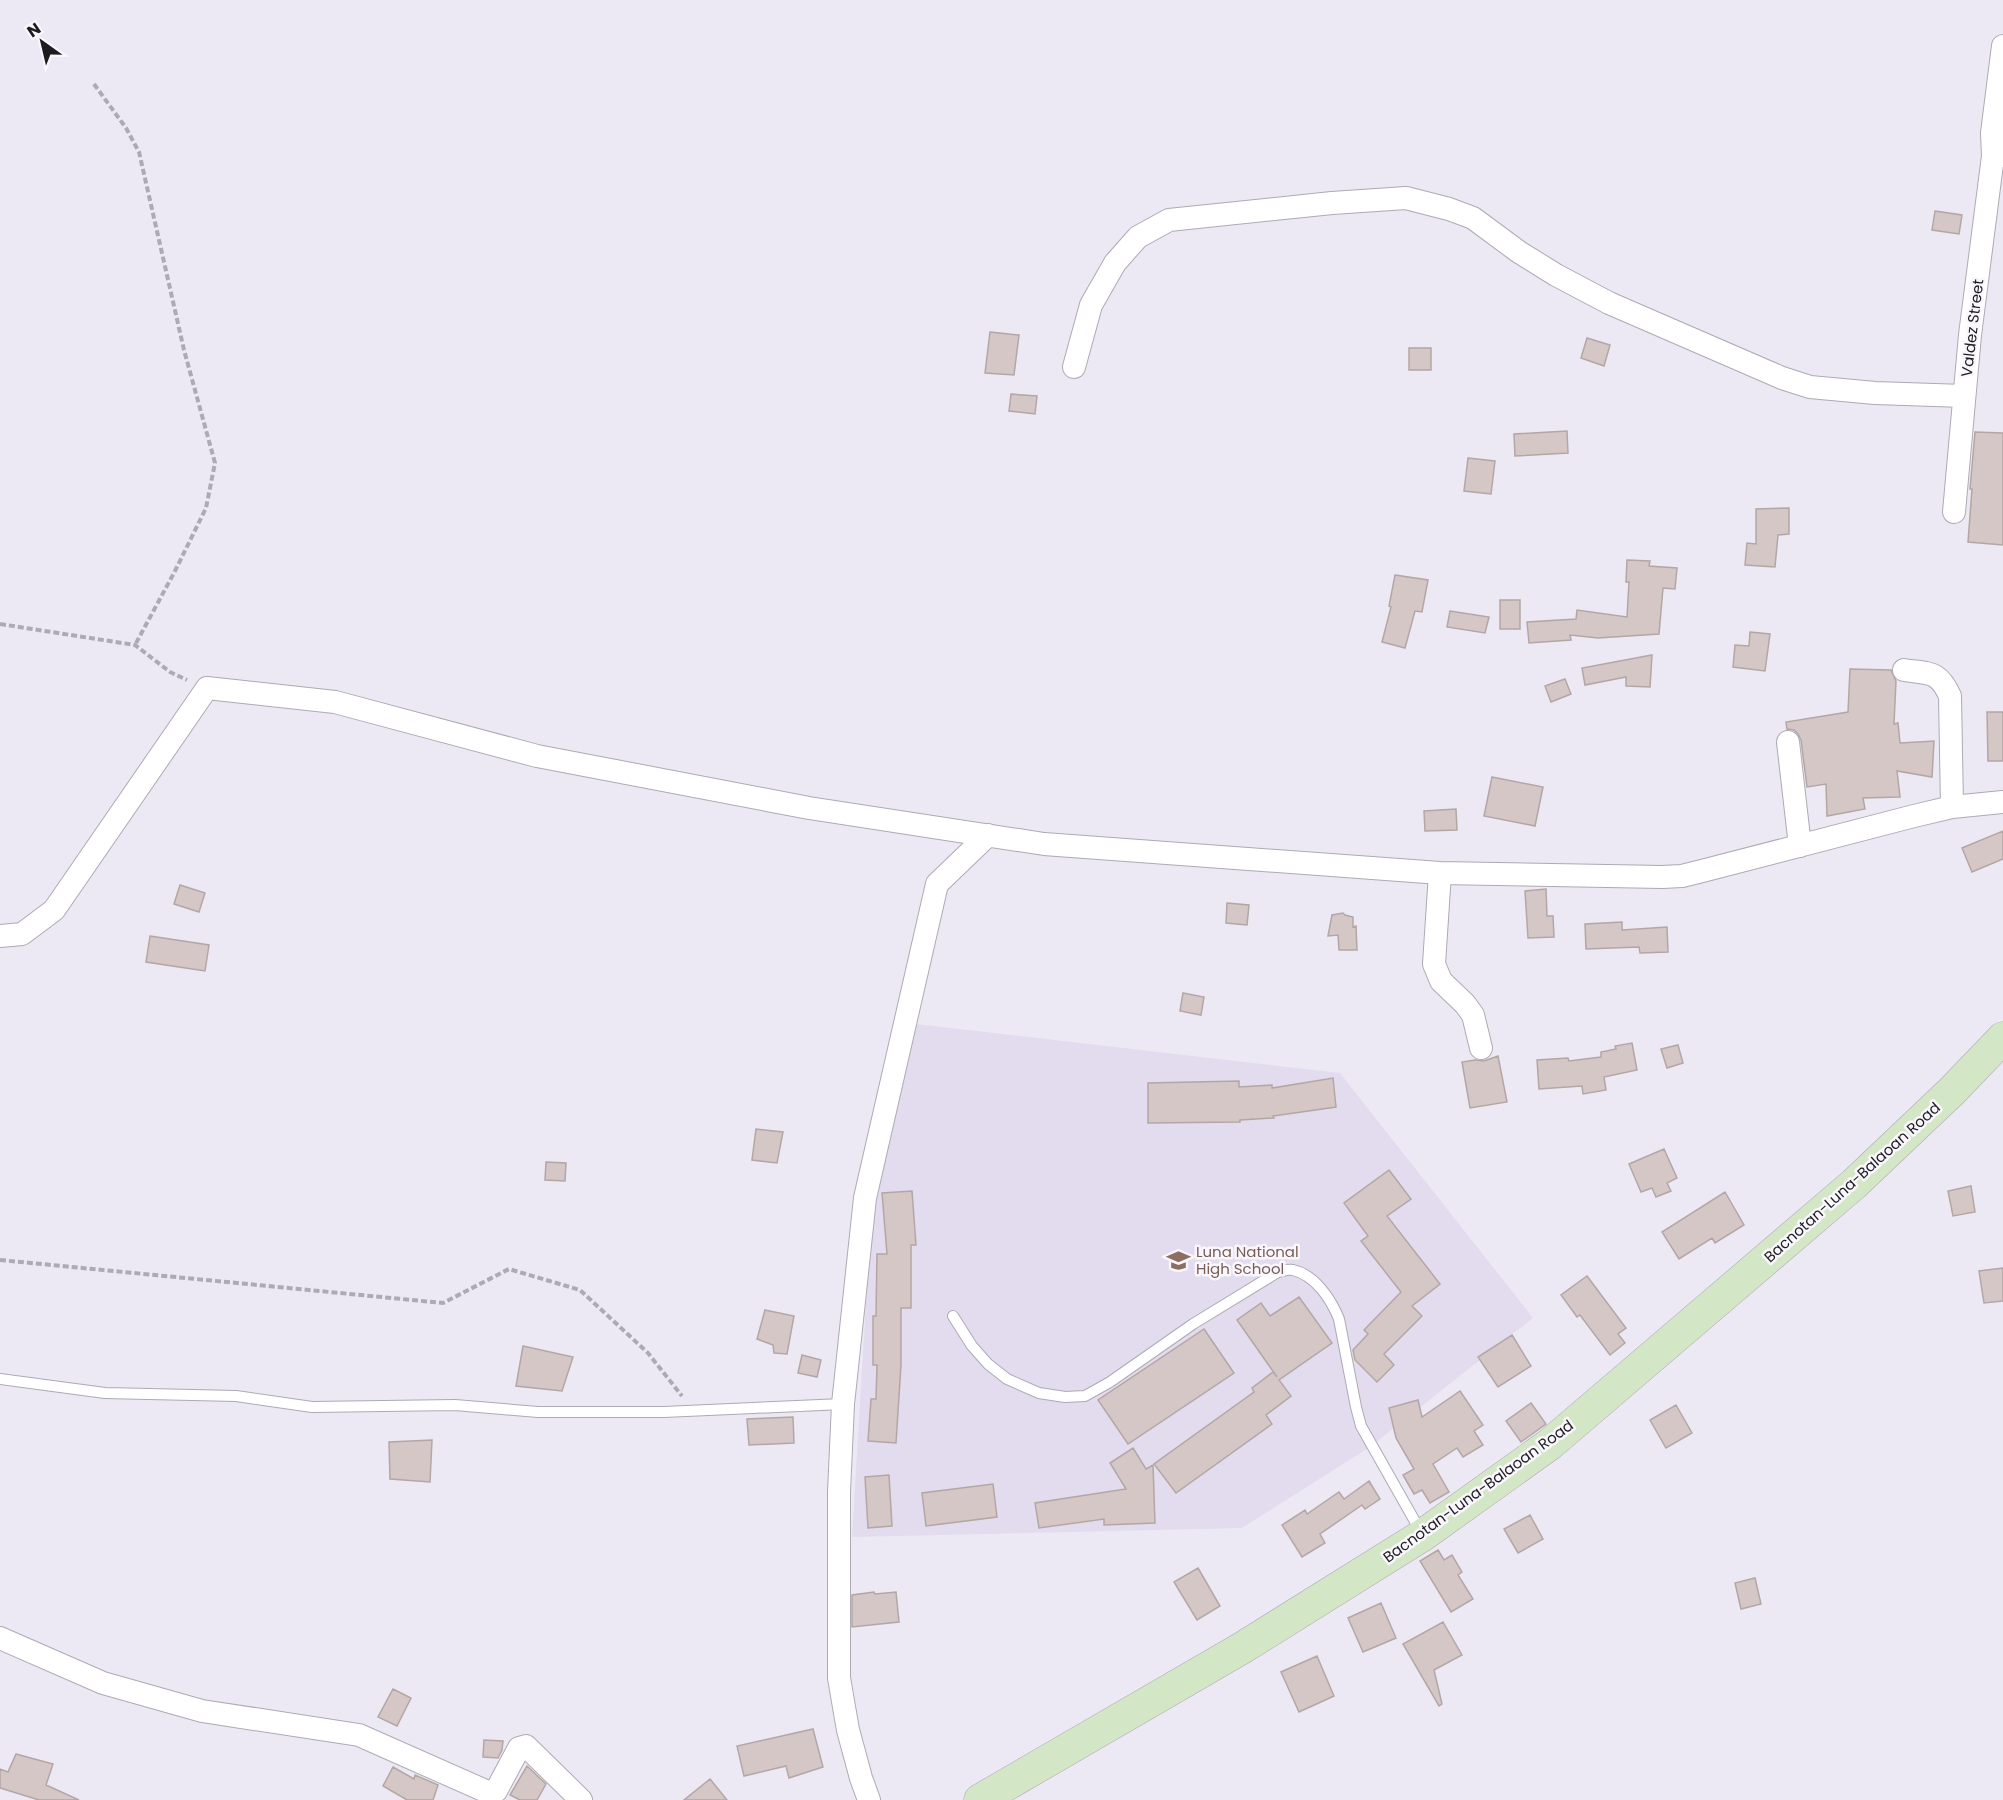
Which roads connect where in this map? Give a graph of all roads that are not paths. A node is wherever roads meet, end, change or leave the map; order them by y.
1 (2003, 46) edge
2 (1998, 156) edge
3 (1074, 368) dead end
4 (1964, 396) junction
5 (1954, 512) dead end
6 (1904, 670) dead end
7 (1788, 742) dead end
8 (2003, 802) edge
9 (1952, 807) junction
10 (988, 835) junction
11 (1800, 846) junction
12 (1440, 873) junction
13 (0, 936) edge
14 (2003, 1038) edge
15 (1481, 1048) dead end
16 (953, 1316) dead end
17 (0, 1379) edge
18 (843, 1404) junction
19 (1423, 1535) junction
20 (0, 1638) edge
21 (581, 1800) edge
22 (870, 1800) edge
23 (980, 1800) edge

1 - 2 street, Valdez Street
2 - 4 street, Valdez Street
3 - 4 street
4 - 5 street, Valdez Street
6 - 9 street
7 - 11 street
8 - 9 street
9 - 11 street
10 - 12 street
10 - 13 street
10 - 18 street
11 - 12 street
12 - 15 street
14 - 19 main road, Bacnotan-Luna-Balaoan Road
16 - 19 lane
17 - 18 lane
18 - 22 street
19 - 23 main road, Bacnotan-Luna-Balaoan Road
20 - 21 street

